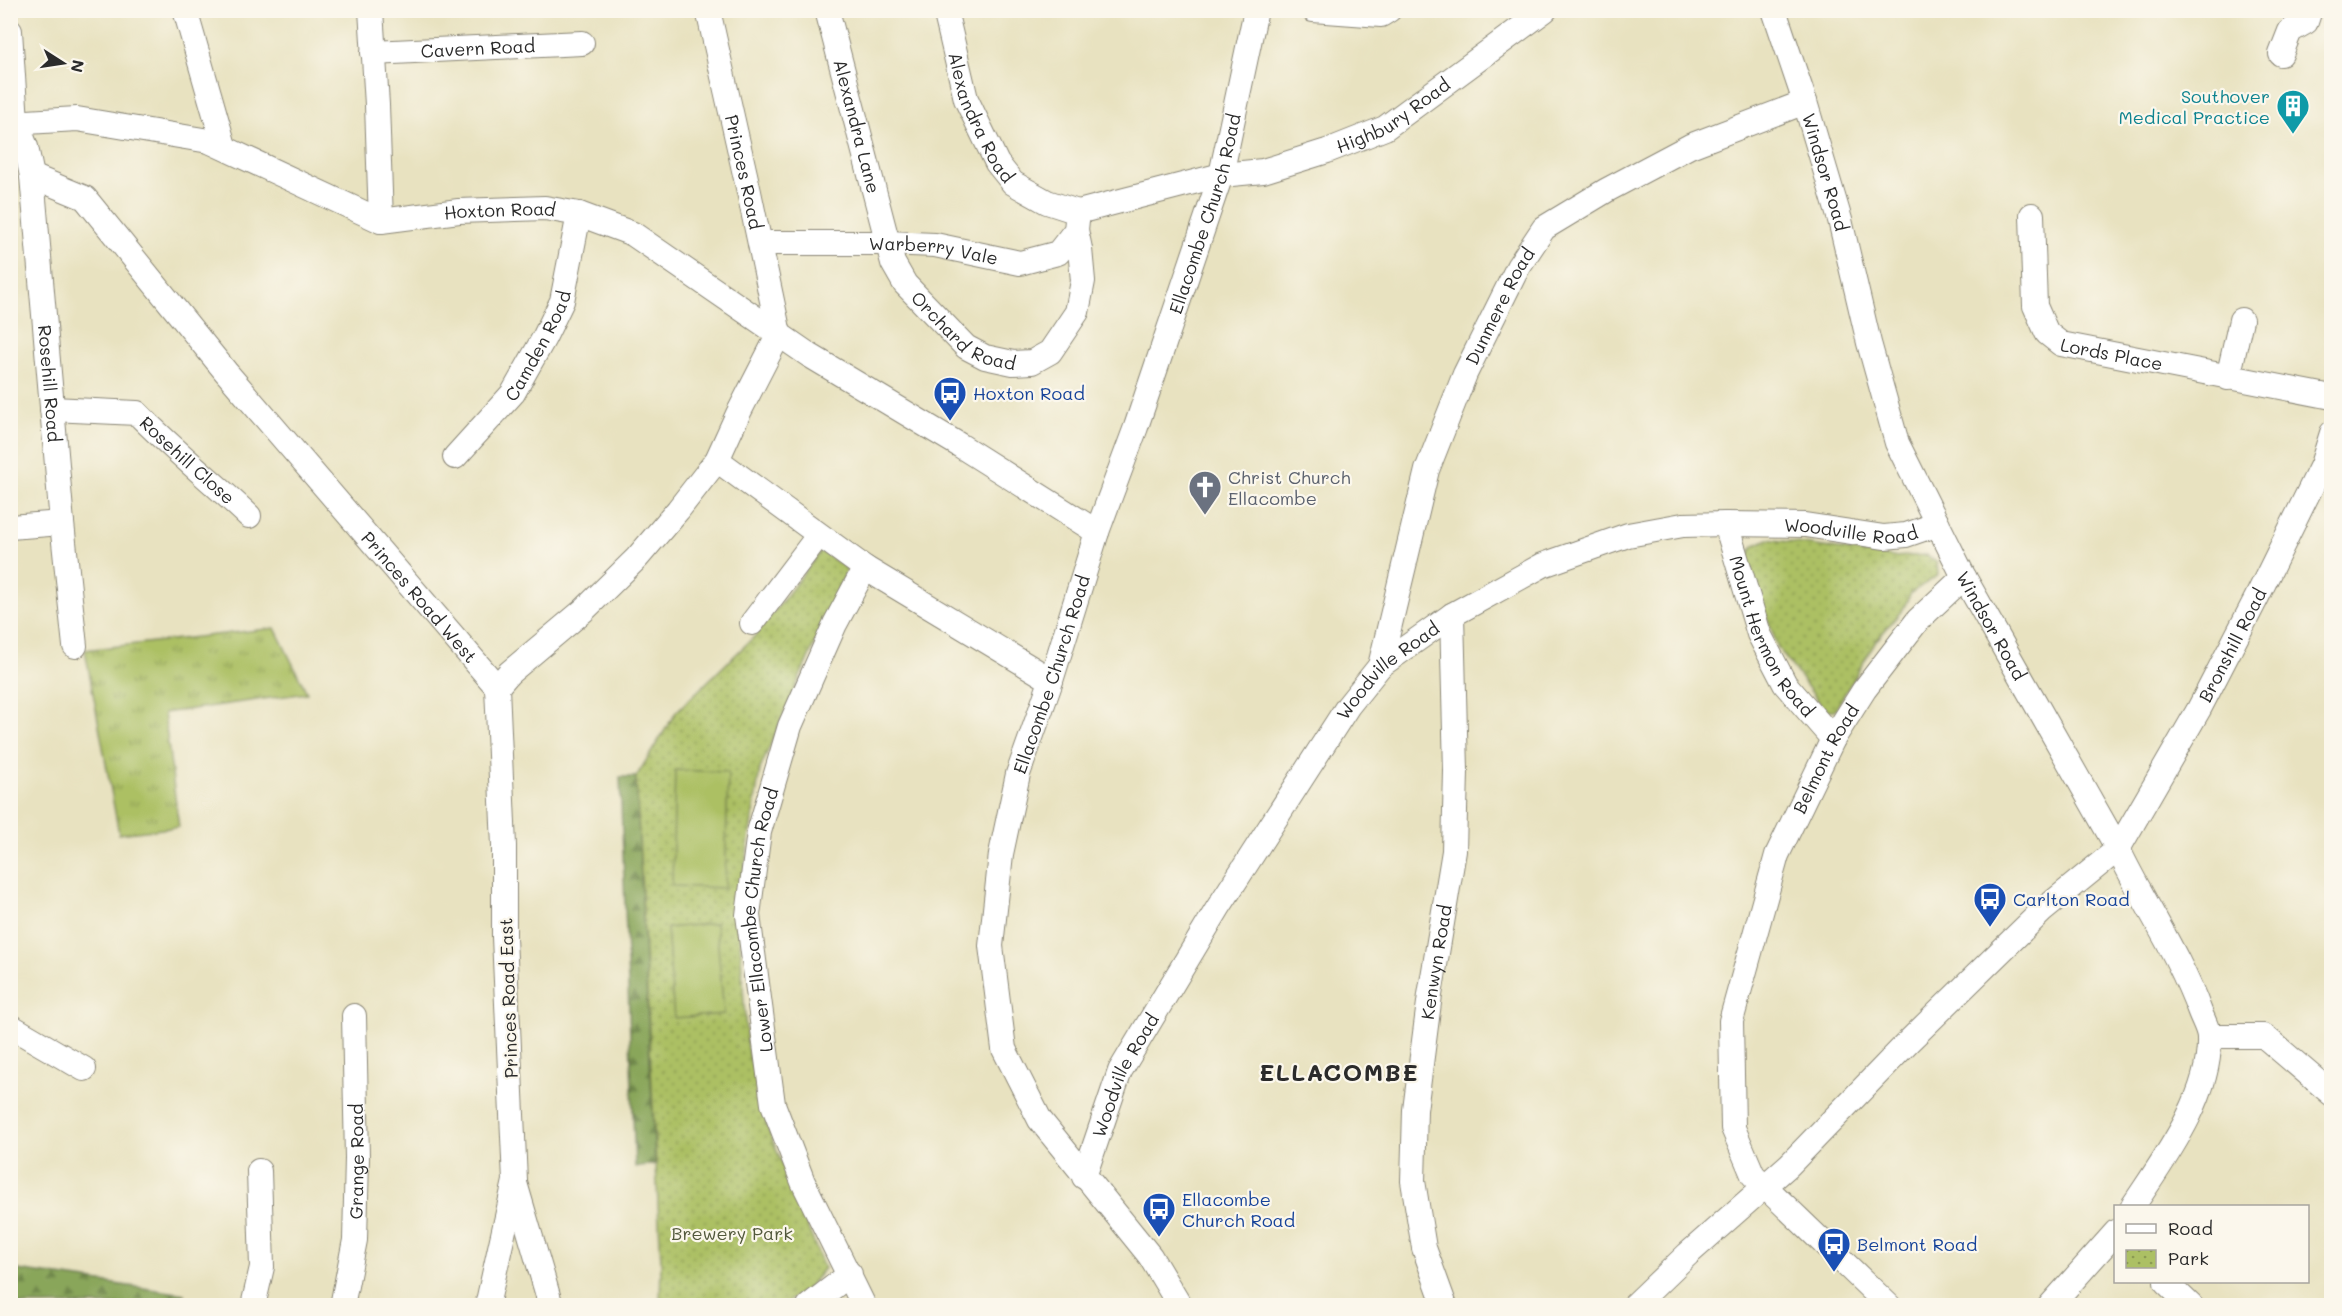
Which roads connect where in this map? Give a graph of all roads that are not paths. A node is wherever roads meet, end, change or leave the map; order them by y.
1 (184, 10) edge
2 (371, 10) edge
3 (708, 10) edge
4 (826, 10) edge
5 (945, 10) edge
6 (1256, 10) edge
7 (1313, 10) edge
8 (1389, 10) edge
9 (1545, 10) edge
10 (1774, 10) edge
11 (2310, 10) edge
12 (10, 31) edge
13 (582, 43) dead end
14 (373, 53) junction
15 (2281, 54) dead end
16 (1805, 102) junction
17 (14, 122) edge
18 (224, 146) junction
19 (1221, 175) junction
20 (32, 176) junction
21 (579, 214) junction
22 (2032, 215) dead end
23 (381, 221) junction
24 (1077, 221) junction
25 (760, 243) junction
26 (887, 243) junction
27 (2241, 320) dead end
28 (779, 334) junction
29 (2228, 378) junction
30 (2331, 397) edge
31 (52, 409) junction
32 (2331, 433) edge
33 (455, 457) dead end
34 (717, 460) junction
35 (2327, 467) edge
36 (249, 516) dead end
37 (62, 523) junction
38 (1726, 524) junction
39 (1938, 524) junction
40 (10, 527) edge
41 (1097, 532) junction
42 (818, 536) junction
43 (865, 568) junction
44 (1964, 577) junction
45 (1452, 615) junction
46 (752, 623) dead end
47 (75, 646) dead end
48 (1380, 666) junction
49 (1051, 680) junction
50 (497, 687) junction
51 (1833, 739) junction
52 (2118, 849) junction
53 (354, 1016) dead end
54 (10, 1026) edge
55 (2209, 1036) junction
56 (84, 1069) dead end
57 (2331, 1094) edge
58 (259, 1171) dead end
59 (1084, 1177) junction
60 (515, 1181) junction
61 (1765, 1186) junction
62 (2134, 1205) edge
63 (2114, 1234) edge
64 (850, 1274) junction
65 (2168, 1283) edge
66 (254, 1305) edge
67 (342, 1305) edge
68 (487, 1305) edge
69 (551, 1305) edge
70 (809, 1305) edge
71 (864, 1305) edge
72 (1180, 1305) edge
73 (1444, 1305) edge
74 (1634, 1305) edge
75 (1889, 1305) edge
76 (2050, 1305) edge
77 (2191, 1305) edge

1 - 18 street
2 - 14 street
3 - 25 street, Princes Road
4 - 26 street, Alexandra Lane
5 - 24 street, Alexandra Road
6 - 19 street, Ellacombe Church Road
7 - 8 street
9 - 19 street, Highbury Road
10 - 16 street, Windsor Road
11 - 15 street
12 - 17 street, Rosehill Road
13 - 14 street, Cavern Road
14 - 23 street
16 - 39 street, Windsor Road
16 - 48 street, Dunmere Road
17 - 18 street
17 - 20 street, Rosehill Road
18 - 23 street
19 - 24 street
19 - 41 street, Ellacombe Church Road
20 - 31 street, Rosehill Road
20 - 50 street, Princes Road West
21 - 23 street, Hoxton Road
21 - 28 street, Hoxton Road
21 - 33 street, Camden Road
22 - 29 street, Lords Place
24 - 26 street, Warberry Vale
24 - 26 street, Orchard Road
25 - 26 street, Warberry Vale
25 - 28 street, Princes Road
27 - 29 street
28 - 34 street
28 - 41 street, Hoxton Road
29 - 30 street, Lords Place
31 - 36 street, Rosehill Close
31 - 37 street, Rosehill Road
32 - 35 street, Bronshill Road
34 - 42 street
34 - 50 street
35 - 52 street, Bronshill Road
37 - 40 street
37 - 47 street, Rosehill Road
38 - 39 street, Woodville Road
38 - 45 street, Woodville Road
38 - 51 street, Mount Hermon Road
39 - 44 street, Windsor Road
41 - 49 street, Ellacombe Church Road
42 - 43 street
42 - 46 street
43 - 49 street
43 - 64 street, Lower Ellacombe Church Road
44 - 51 street, Belmont Road
44 - 52 street, Windsor Road
45 - 48 street, Woodville Road
45 - 73 street, Kenwyn Road
48 - 59 street, Woodville Road
49 - 59 street, Ellacombe Church Road
50 - 60 street, Princes Road East
51 - 61 street, Belmont Road
52 - 55 street, Windsor Road
52 - 61 street
53 - 67 street, Grange Road
54 - 56 street
55 - 57 street
55 - 62 street, Windsor Road
58 - 66 street
59 - 72 street, Ellacombe Church Road
60 - 68 street, Princes Road East
60 - 69 street
61 - 74 street
61 - 75 street, Belmont Road
63 - 76 street
64 - 70 street
64 - 71 street, Lower Ellacombe Church Road
65 - 77 street

